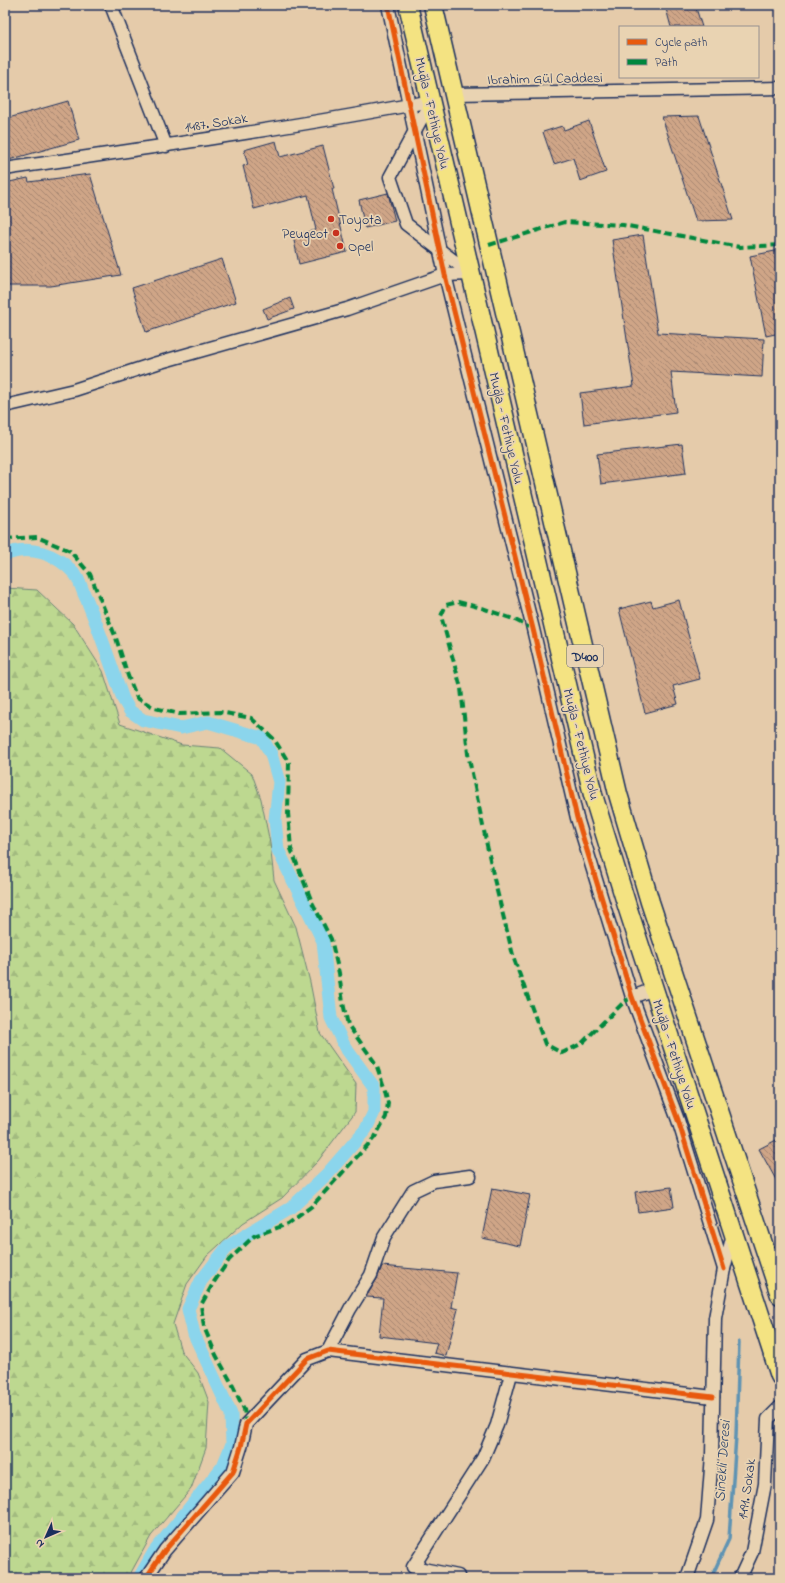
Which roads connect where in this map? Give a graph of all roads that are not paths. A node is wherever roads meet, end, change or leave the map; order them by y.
1 (111, 5) edge
2 (388, 5) edge
3 (408, 5) edge
4 (433, 5) edge
5 (780, 88) edge
6 (454, 94) junction
7 (430, 101) junction
8 (409, 105) junction
9 (415, 131) junction
10 (166, 146) junction
11 (5, 169) edge
12 (440, 250) junction
13 (471, 274) junction
14 (445, 275) junction
15 (5, 406) edge
16 (654, 989) junction
17 (632, 997) junction
18 (470, 1176) dead end
19 (734, 1233) junction
20 (773, 1253) edge
21 (724, 1269) junction
22 (780, 1295) edge
23 (328, 1351) junction
24 (511, 1374) junction
25 (780, 1376) edge
26 (713, 1397) junction
27 (780, 1407) edge
28 (458, 1576) dead end
29 (146, 1578) edge
30 (687, 1578) edge
31 (740, 1578) edge

1 - 10 street
2 - 8 street
3 - 7 highway, Muğla - Fethiye Yolu / D400
4 - 6 highway, Muğla - Fethiye Yolu / D400
5 - 6 street, Ibrahim Gül Caddesi
6 - 20 highway, Muğla - Fethiye Yolu / D400
7 - 8 street, 1487. Sokak
7 - 9 street
7 - 13 highway, Muğla - Fethiye Yolu / D400
8 - 9 street
8 - 10 street, 1487. Sokak
9 - 12 street
9 - 12 street
10 - 11 street, 1487. Sokak
12 - 13 street
12 - 14 street
13 - 14 street
13 - 16 highway, Muğla - Fethiye Yolu / D400
14 - 15 street
14 - 17 street
16 - 17 street
16 - 19 highway, Muğla - Fethiye Yolu / D400
17 - 21 street
18 - 23 street
19 - 21 street
19 - 25 highway, Muğla - Fethiye Yolu / D400
20 - 22 highway, Muğla - Fethiye Yolu / D400
21 - 26 street
23 - 24 street
23 - 29 street
24 - 26 street
24 - 28 street
26 - 30 street
27 - 31 street, 1491. Sokak

